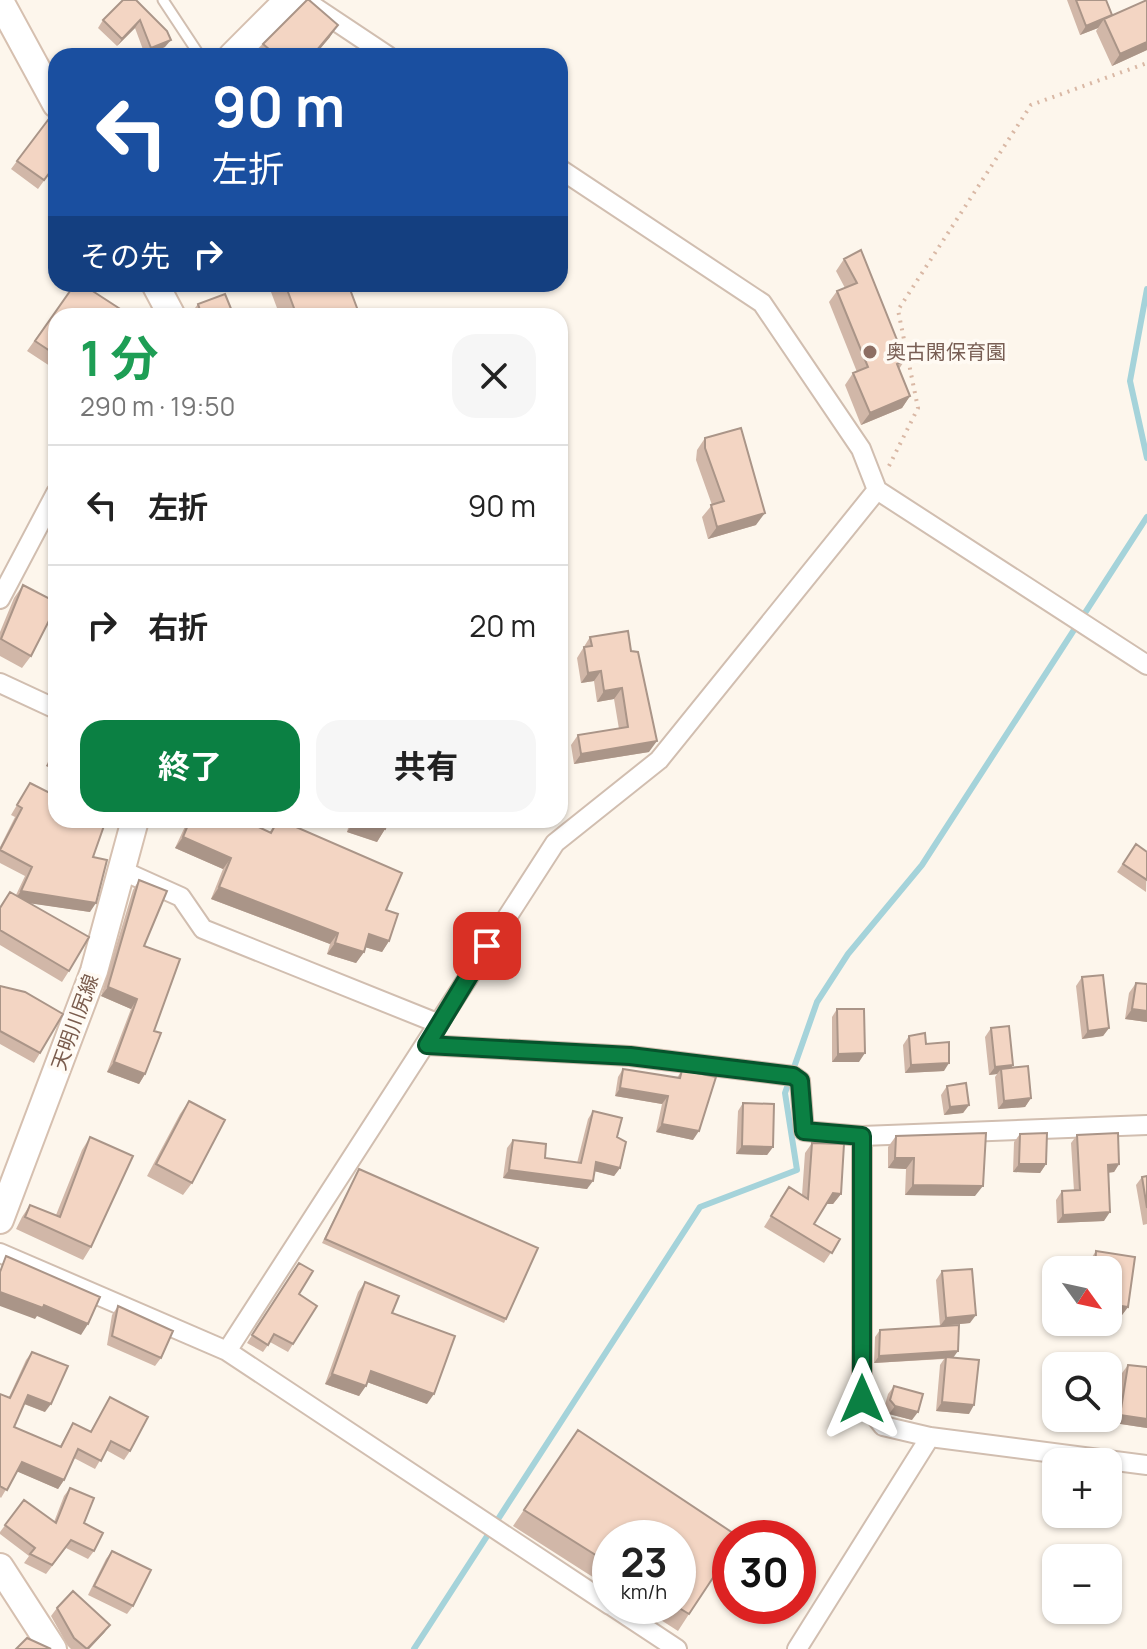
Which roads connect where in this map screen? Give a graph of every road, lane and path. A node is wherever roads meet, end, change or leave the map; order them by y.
1 (163, 0) edge
2 (288, 0) edge
3 (304, 0) edge
4 (0, 1) edge
5 (195, 48) edge
6 (240, 48) edge
7 (376, 48) edge
8 (1147, 63) edge
9 (48, 89) edge
10 (568, 174) edge
11 (877, 490) junction
12 (48, 508) edge
13 (0, 599) edge
14 (1147, 665) edge
15 (0, 683) edge
16 (48, 705) edge
17 (133, 828) edge
18 (121, 870) junction
19 (437, 1023) junction
20 (427, 1045) junction
21 (1147, 1125) edge
22 (862, 1136) junction
23 (0, 1220) edge
24 (0, 1253) edge
25 (227, 1351) junction
26 (930, 1437) junction
27 (1147, 1465) edge
28 (0, 1567) edge
29 (592, 1592) edge
30 (639, 1624) edge
31 (674, 1648) edge
32 (53, 1649) edge
33 (797, 1649) edge

1 - 5 lane
2 - 6 main road
3 - 7 street
4 - 9 main road
8 - 11 path
10 - 11 street
11 - 14 street
11 - 19 street
12 - 13 street
15 - 16 street
17 - 18 main road, 天明川尻線
18 - 19 street
18 - 23 main road, 天明川尻線
19 - 20 street
20 - 22 street
20 - 25 street
21 - 22 street
22 - 26 street
24 - 25 street
25 - 29 street
26 - 27 street
26 - 33 street
28 - 32 main road
30 - 31 street

